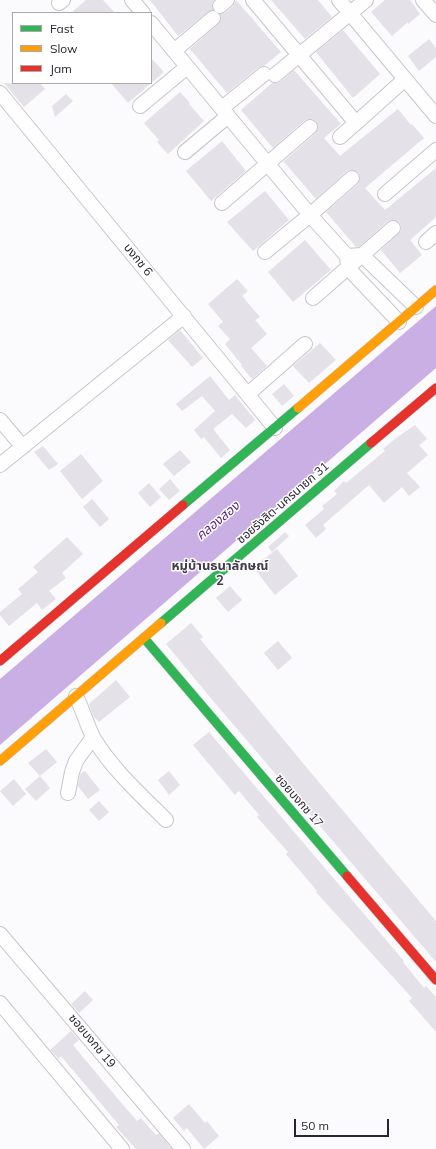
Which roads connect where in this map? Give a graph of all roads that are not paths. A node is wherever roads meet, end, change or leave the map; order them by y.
1 (132, 0) edge
2 (253, 0) edge
3 (339, 0) edge
4 (366, 0) edge
5 (423, 0) edge
6 (220, 8) edge
7 (142, 12) edge
8 (350, 14) junction
9 (436, 15) edge
10 (152, 24) edge
11 (174, 51) junction
12 (299, 55) junction
13 (187, 67) junction
14 (405, 79) junction
15 (0, 93) edge
16 (140, 106) dead end
17 (225, 112) junction
18 (436, 116) edge
19 (356, 123) junction
20 (310, 127) dead end
21 (340, 137) dead end
22 (436, 150) edge
23 (185, 152) dead end
24 (268, 164) junction
25 (352, 178) dead end
26 (384, 194) dead end
27 (222, 203) dead end
28 (310, 215) junction
29 (392, 228) dead end
30 (265, 252) dead end
31 (362, 255) junction
32 (348, 262) junction
33 (436, 290) edge
34 (313, 298) dead end
35 (416, 307) junction
36 (184, 316) junction
37 (399, 322) junction
38 (305, 344) dead end
39 (436, 388) edge
40 (248, 394) junction
41 (0, 420) edge
42 (275, 428) junction
43 (23, 447) junction
44 (0, 465) edge
45 (144, 638) junction
46 (1, 659) edge
47 (76, 696) junction
48 (93, 737) junction
49 (0, 761) edge
50 (68, 793) dead end
51 (166, 820) dead end
52 (0, 934) edge
53 (436, 980) edge
54 (0, 1003) edge
55 (122, 1149) edge
56 (183, 1149) edge

1 - 7 street
2 - 12 street
3 - 8 street
4 - 8 street
5 - 9 street
6 - 11 street
8 - 12 street
8 - 14 street
10 - 11 street
11 - 13 street
12 - 17 street
12 - 19 street
13 - 16 street
13 - 17 street
14 - 18 street
14 - 19 street
15 - 36 street, บงกช 6
17 - 23 street
17 - 24 street
19 - 21 street
20 - 24 street
22 - 26 street
24 - 27 street
24 - 28 street
25 - 28 street
28 - 30 street
28 - 32 street
29 - 31 street
31 - 32 street
31 - 35 street
32 - 34 street
32 - 37 street
33 - 35 street
35 - 37 street
36 - 40 street, บงกช 6
36 - 43 street
37 - 42 street
38 - 40 street
39 - 45 street, ซอยรังสิต-นครนายก 31
40 - 42 street, บงกช 6
41 - 43 street
42 - 46 street
43 - 44 street
45 - 47 street, ซอยรังสิต-นครนายก 31
45 - 53 street, ซอยบงกช 17
47 - 48 street
47 - 49 street, ซอยรังสิต-นครนายก 31
48 - 50 street
48 - 51 street
52 - 56 street, ซอยบงกช 19
54 - 55 street

